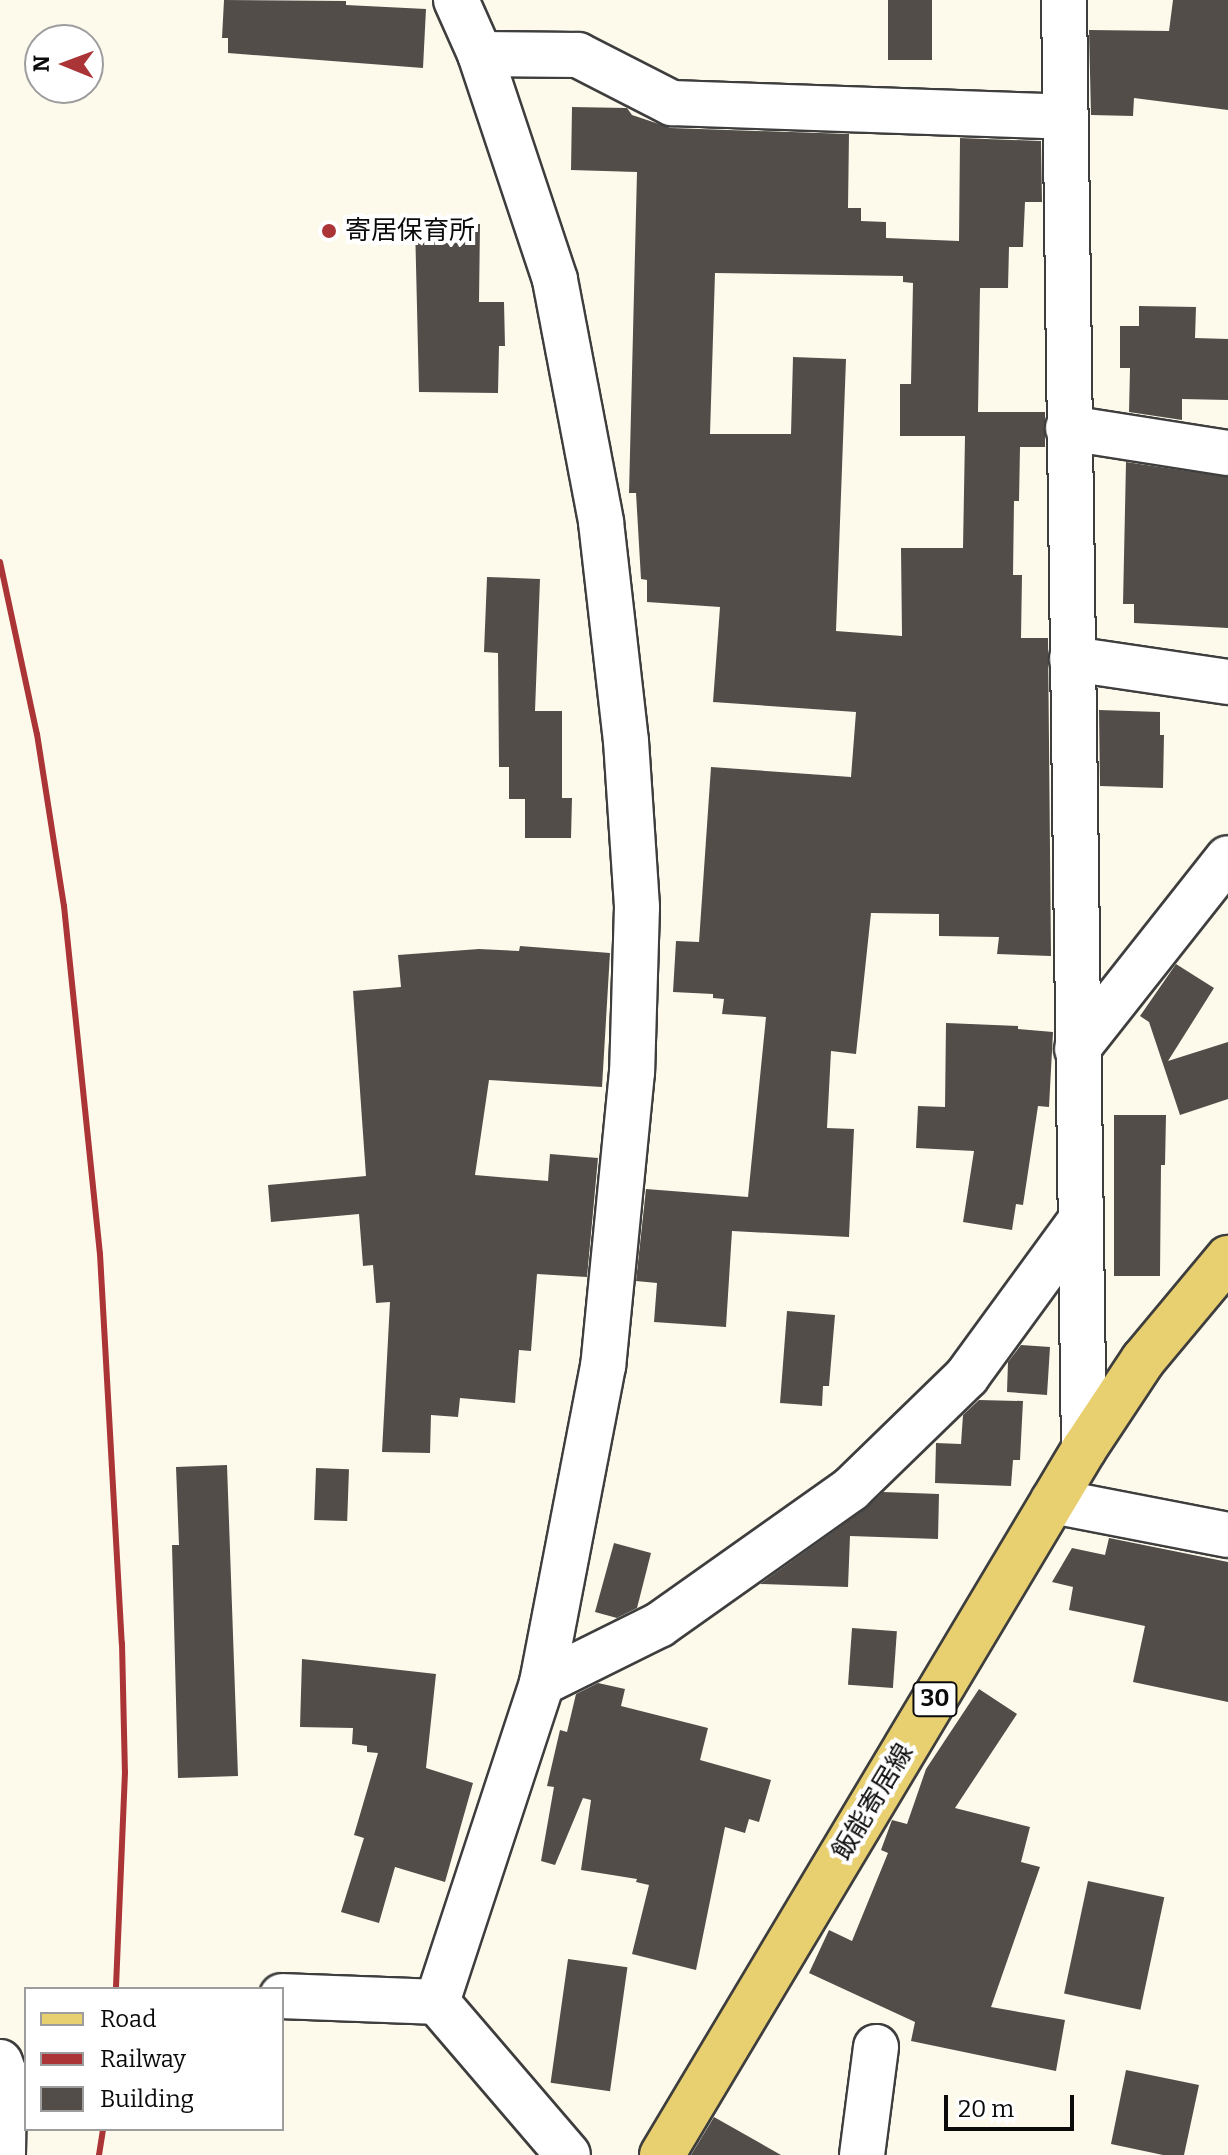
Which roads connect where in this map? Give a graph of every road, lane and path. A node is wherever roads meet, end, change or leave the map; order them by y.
1 (456, 0) edge
2 (1064, 0) edge
3 (480, 54) junction
4 (1066, 117) junction
5 (1068, 428) junction
6 (1228, 453) edge
7 (1072, 659) junction
8 (1228, 682) edge
9 (1228, 858) edge
10 (1077, 1049) junction
11 (1080, 1221) junction
12 (1228, 1258) edge
13 (1084, 1449) junction
14 (1053, 1501) junction
15 (1228, 1535) edge
16 (542, 1683) junction
17 (284, 1996) edge
18 (437, 2002) junction
19 (876, 2047) dead end
20 (0, 2062) edge
21 (3, 2155) edge
22 (568, 2155) edge
23 (662, 2155) edge
24 (862, 2155) edge

1 - 3 street
2 - 4 street
3 - 4 street
3 - 16 street
4 - 5 street
5 - 6 street
5 - 7 street
7 - 8 street
7 - 10 street
9 - 10 street
10 - 11 street
11 - 13 street
11 - 16 street
12 - 13 main road, 飯能寄居線 / 30
13 - 14 main road, 飯能寄居線 / 30
14 - 15 street
14 - 23 main road, 飯能寄居線 / 30
16 - 18 street
17 - 18 street
18 - 22 street
19 - 24 street
20 - 21 street

